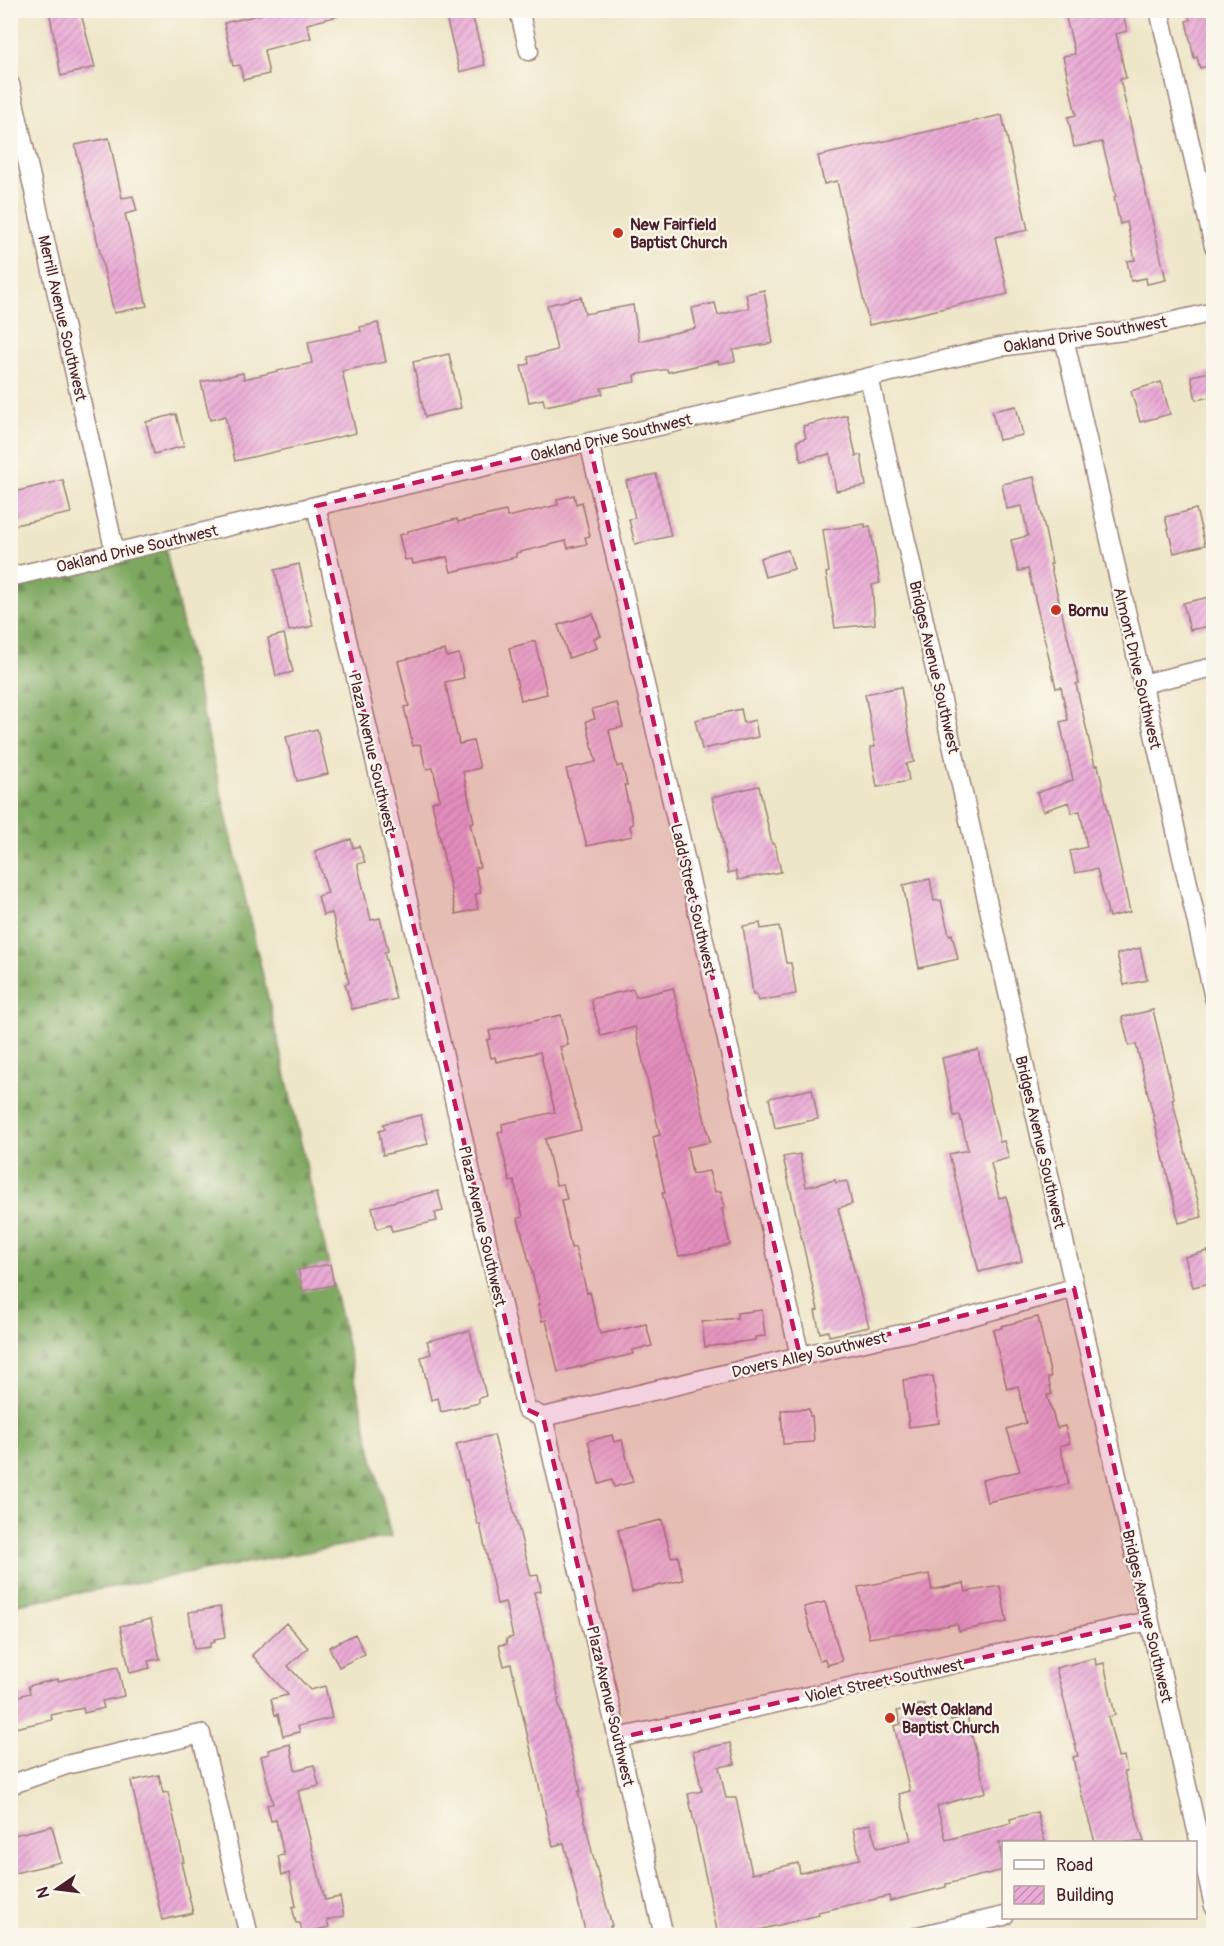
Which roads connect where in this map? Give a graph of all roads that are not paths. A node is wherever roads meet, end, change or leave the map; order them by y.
1 (519, 10) edge
2 (1159, 10) edge
3 (529, 51) dead end
4 (10, 84) edge
5 (14, 120) edge
6 (1214, 246) edge
7 (1214, 312) edge
8 (1064, 338) junction
9 (869, 377) junction
10 (589, 442) junction
11 (316, 506) junction
12 (115, 553) junction
13 (10, 577) edge
14 (1214, 667) edge
15 (1142, 684) junction
16 (1213, 995) edge
17 (1074, 1288) junction
18 (800, 1356) junction
19 (543, 1417) junction
20 (1149, 1621) junction
21 (618, 1738) junction
22 (10, 1785) edge
23 (1195, 1841) edge
24 (1197, 1853) edge
25 (1201, 1872) edge
26 (1214, 1906) edge
27 (1002, 1916) edge
28 (249, 1935) edge
29 (664, 1935) edge
30 (918, 1935) edge

1 - 3 street
2 - 6 street
4 - 5 street, Merrill Avenue Southwest
5 - 12 street, Merrill Avenue Southwest
7 - 8 street, Oakland Drive Southwest
8 - 9 street, Oakland Drive Southwest
8 - 15 street, Almont Drive Southwest
9 - 10 street, Oakland Drive Southwest
9 - 17 street, Bridges Avenue Southwest
10 - 11 street, Oakland Drive Southwest
10 - 18 street, Ladd Street Southwest
11 - 12 street, Oakland Drive Southwest
11 - 19 street, Plaza Avenue Southwest
12 - 13 street, Oakland Drive Southwest
14 - 15 street
15 - 16 street, Almont Drive Southwest
17 - 18 street, Dovers Alley Southwest
17 - 20 street, Bridges Avenue Southwest
18 - 19 street, Dovers Alley Southwest
19 - 21 street, Plaza Avenue Southwest
20 - 21 street, Violet Street Southwest
20 - 23 street, Bridges Avenue Southwest
21 - 29 street, Plaza Avenue Southwest
22 - 28 street
24 - 25 street, Bridges Avenue Southwest
25 - 26 street, Bridges Avenue Southwest
27 - 30 street

